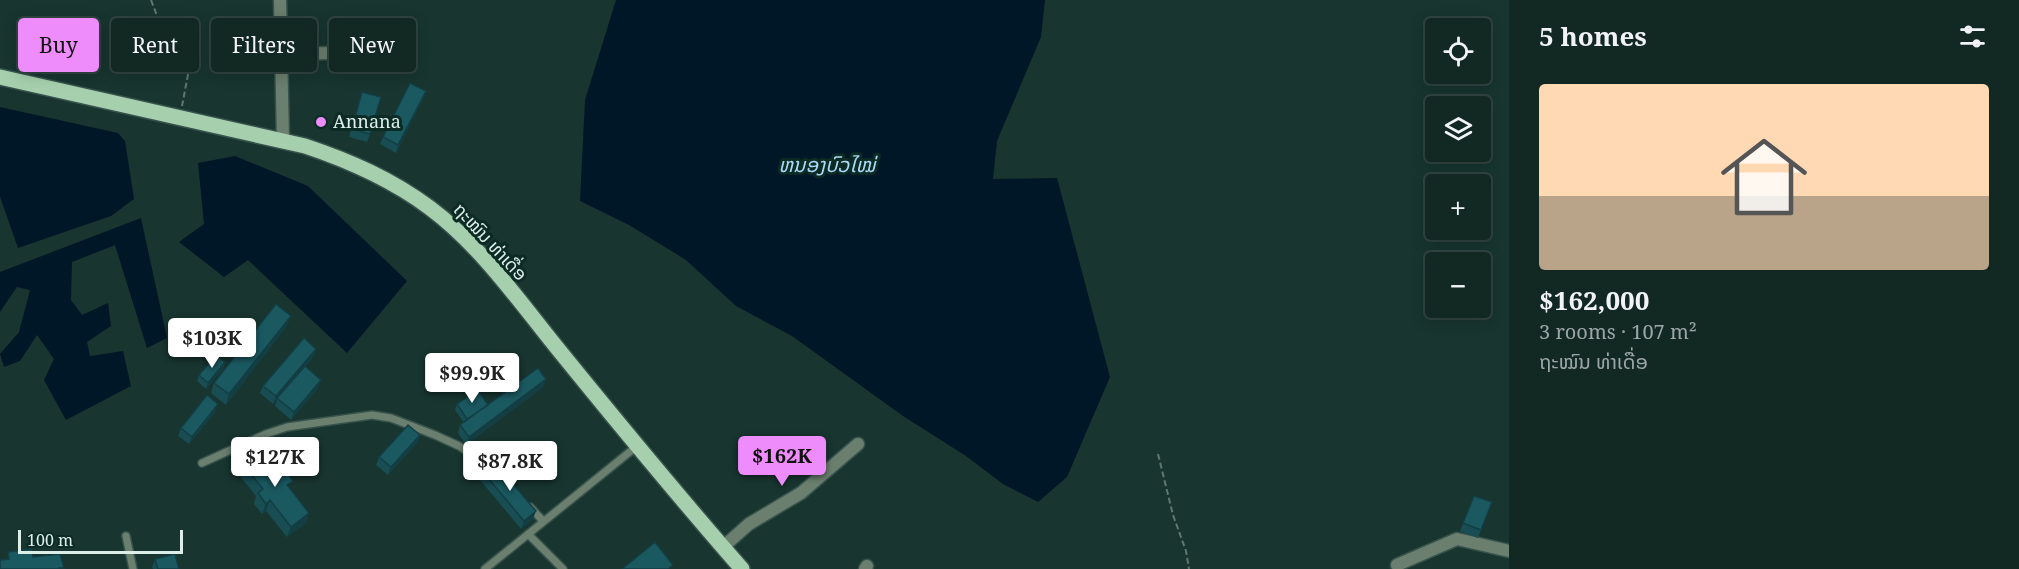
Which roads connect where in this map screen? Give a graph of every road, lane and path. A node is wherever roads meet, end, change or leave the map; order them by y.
1 (151, 0) edge
2 (280, 0) edge
3 (280, 18) edge
4 (281, 72) edge
5 (0, 77) edge
6 (180, 118) junction
7 (283, 140) junction
8 (858, 444) dead end
9 (637, 446) junction
10 (1158, 454) dead end
11 (202, 463) dead end
12 (500, 475) edge
13 (522, 498) edge
14 (543, 521) junction
15 (528, 534) junction
16 (126, 536) dead end
17 (723, 547) junction
18 (1509, 551) edge
19 (1397, 565) dead end
20 (133, 569) edge
21 (485, 569) edge
22 (563, 569) edge
23 (742, 569) edge
24 (1189, 569) edge

1 - 6 path
2 - 3 street
4 - 7 street
5 - 6 main road, ຖະໝົນ ທ່າເດື່ອ
6 - 7 main road, ຖະໝົນ ທ່າເດື່ອ
7 - 9 main road, ຖະໝົນ ທ່າເດື່ອ
8 - 17 street
9 - 14 lane
9 - 17 main road, ຖະໝົນ ທ່າເດື່ອ
10 - 24 path
11 - 12 lane
13 - 14 lane
14 - 15 lane
15 - 21 lane
15 - 22 lane
16 - 20 lane
17 - 23 main road, ຖະໝົນ ທ່າເດື່ອ
18 - 19 street

